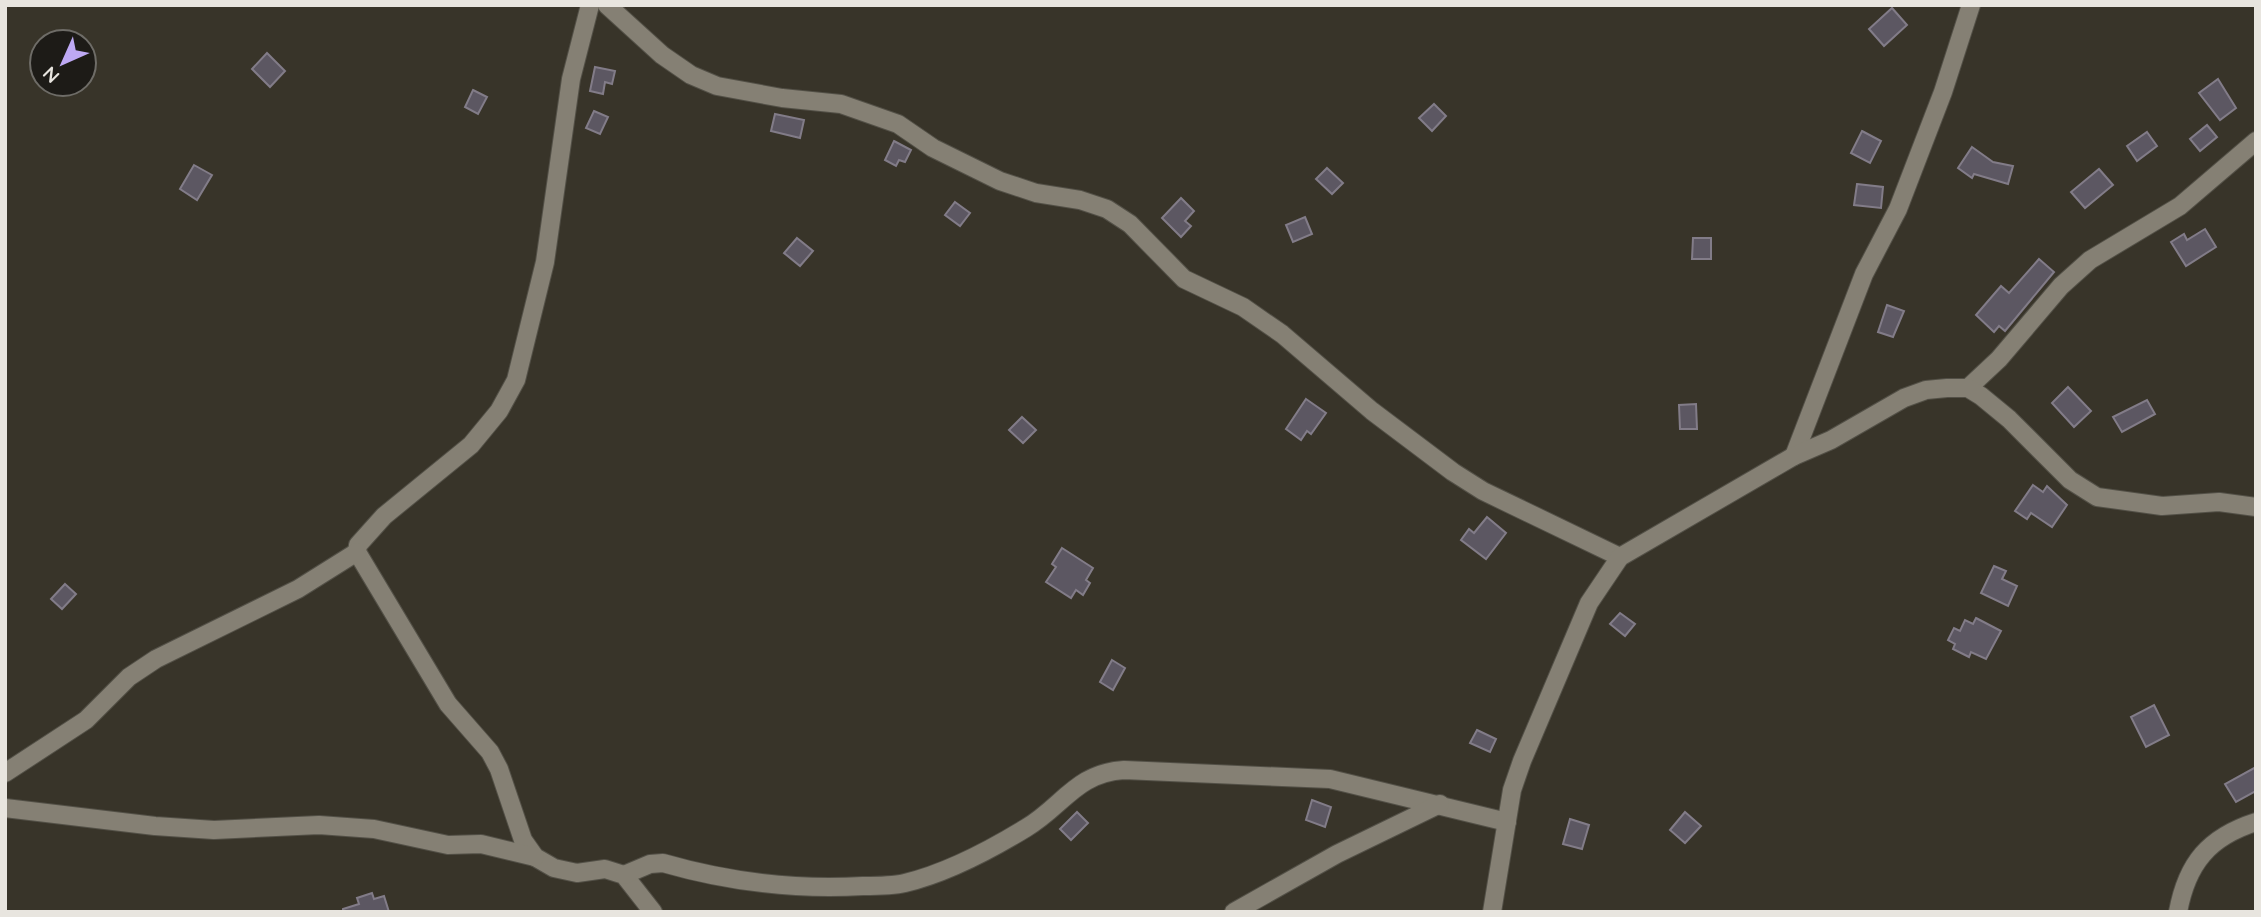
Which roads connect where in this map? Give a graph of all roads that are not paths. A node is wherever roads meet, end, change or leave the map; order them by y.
1 (590, 5) edge
2 (607, 5) edge
3 (1971, 5) edge
4 (2256, 141) edge
5 (1968, 388) junction
6 (1794, 456) junction
7 (2256, 507) edge
8 (357, 552) junction
9 (1620, 557) junction
10 (5, 773) edge
11 (1440, 804) junction
12 (5, 808) edge
13 (1507, 822) junction
14 (2256, 822) edge
15 (535, 857) junction
16 (624, 875) junction
17 (653, 912) edge
18 (1234, 912) edge
19 (1492, 912) edge
20 (2178, 912) edge

1 - 8 street
2 - 9 street
3 - 6 street
4 - 5 street
5 - 6 street
5 - 7 street
6 - 9 street
8 - 10 street
8 - 15 street
9 - 13 street
11 - 13 street
11 - 16 street
11 - 18 street
12 - 15 street
13 - 19 street
14 - 20 street
15 - 16 street
16 - 17 street

